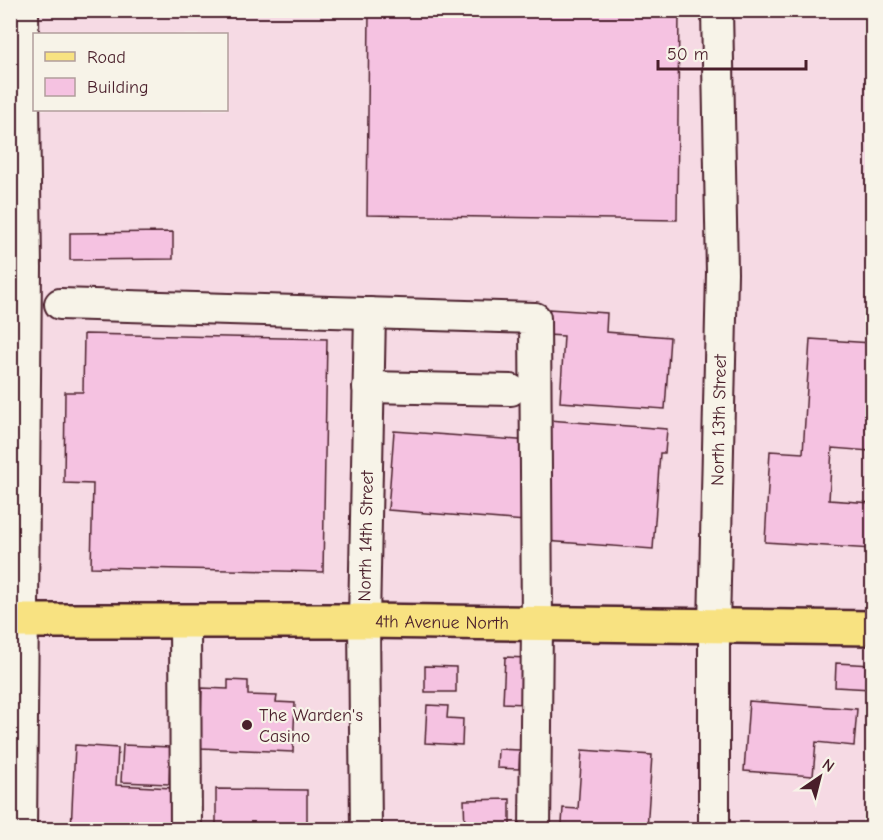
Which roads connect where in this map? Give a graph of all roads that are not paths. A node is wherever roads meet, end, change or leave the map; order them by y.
1 (23, 10) edge
2 (717, 10) edge
3 (60, 304) dead end
4 (370, 313) junction
5 (368, 387) junction
6 (511, 390) dead end
7 (17, 621) edge
8 (185, 621) junction
9 (364, 621) junction
10 (537, 624) junction
11 (714, 626) junction
12 (873, 628) edge
13 (21, 830) edge
14 (186, 830) edge
15 (366, 830) edge
16 (535, 830) edge
17 (714, 830) edge

1 - 7 street
2 - 11 street, North 13th Street
3 - 4 street
4 - 5 street, North 14th Street
4 - 10 street
5 - 6 street
5 - 9 street, North 14th Street
7 - 8 main road, 4th Avenue North
7 - 13 street
8 - 9 main road, 4th Avenue North
8 - 14 street
9 - 10 main road, 4th Avenue North
9 - 15 street, North 14th Street
10 - 11 main road, 4th Avenue North
10 - 16 street
11 - 12 main road, 4th Avenue North
11 - 17 street, North 13th Street

